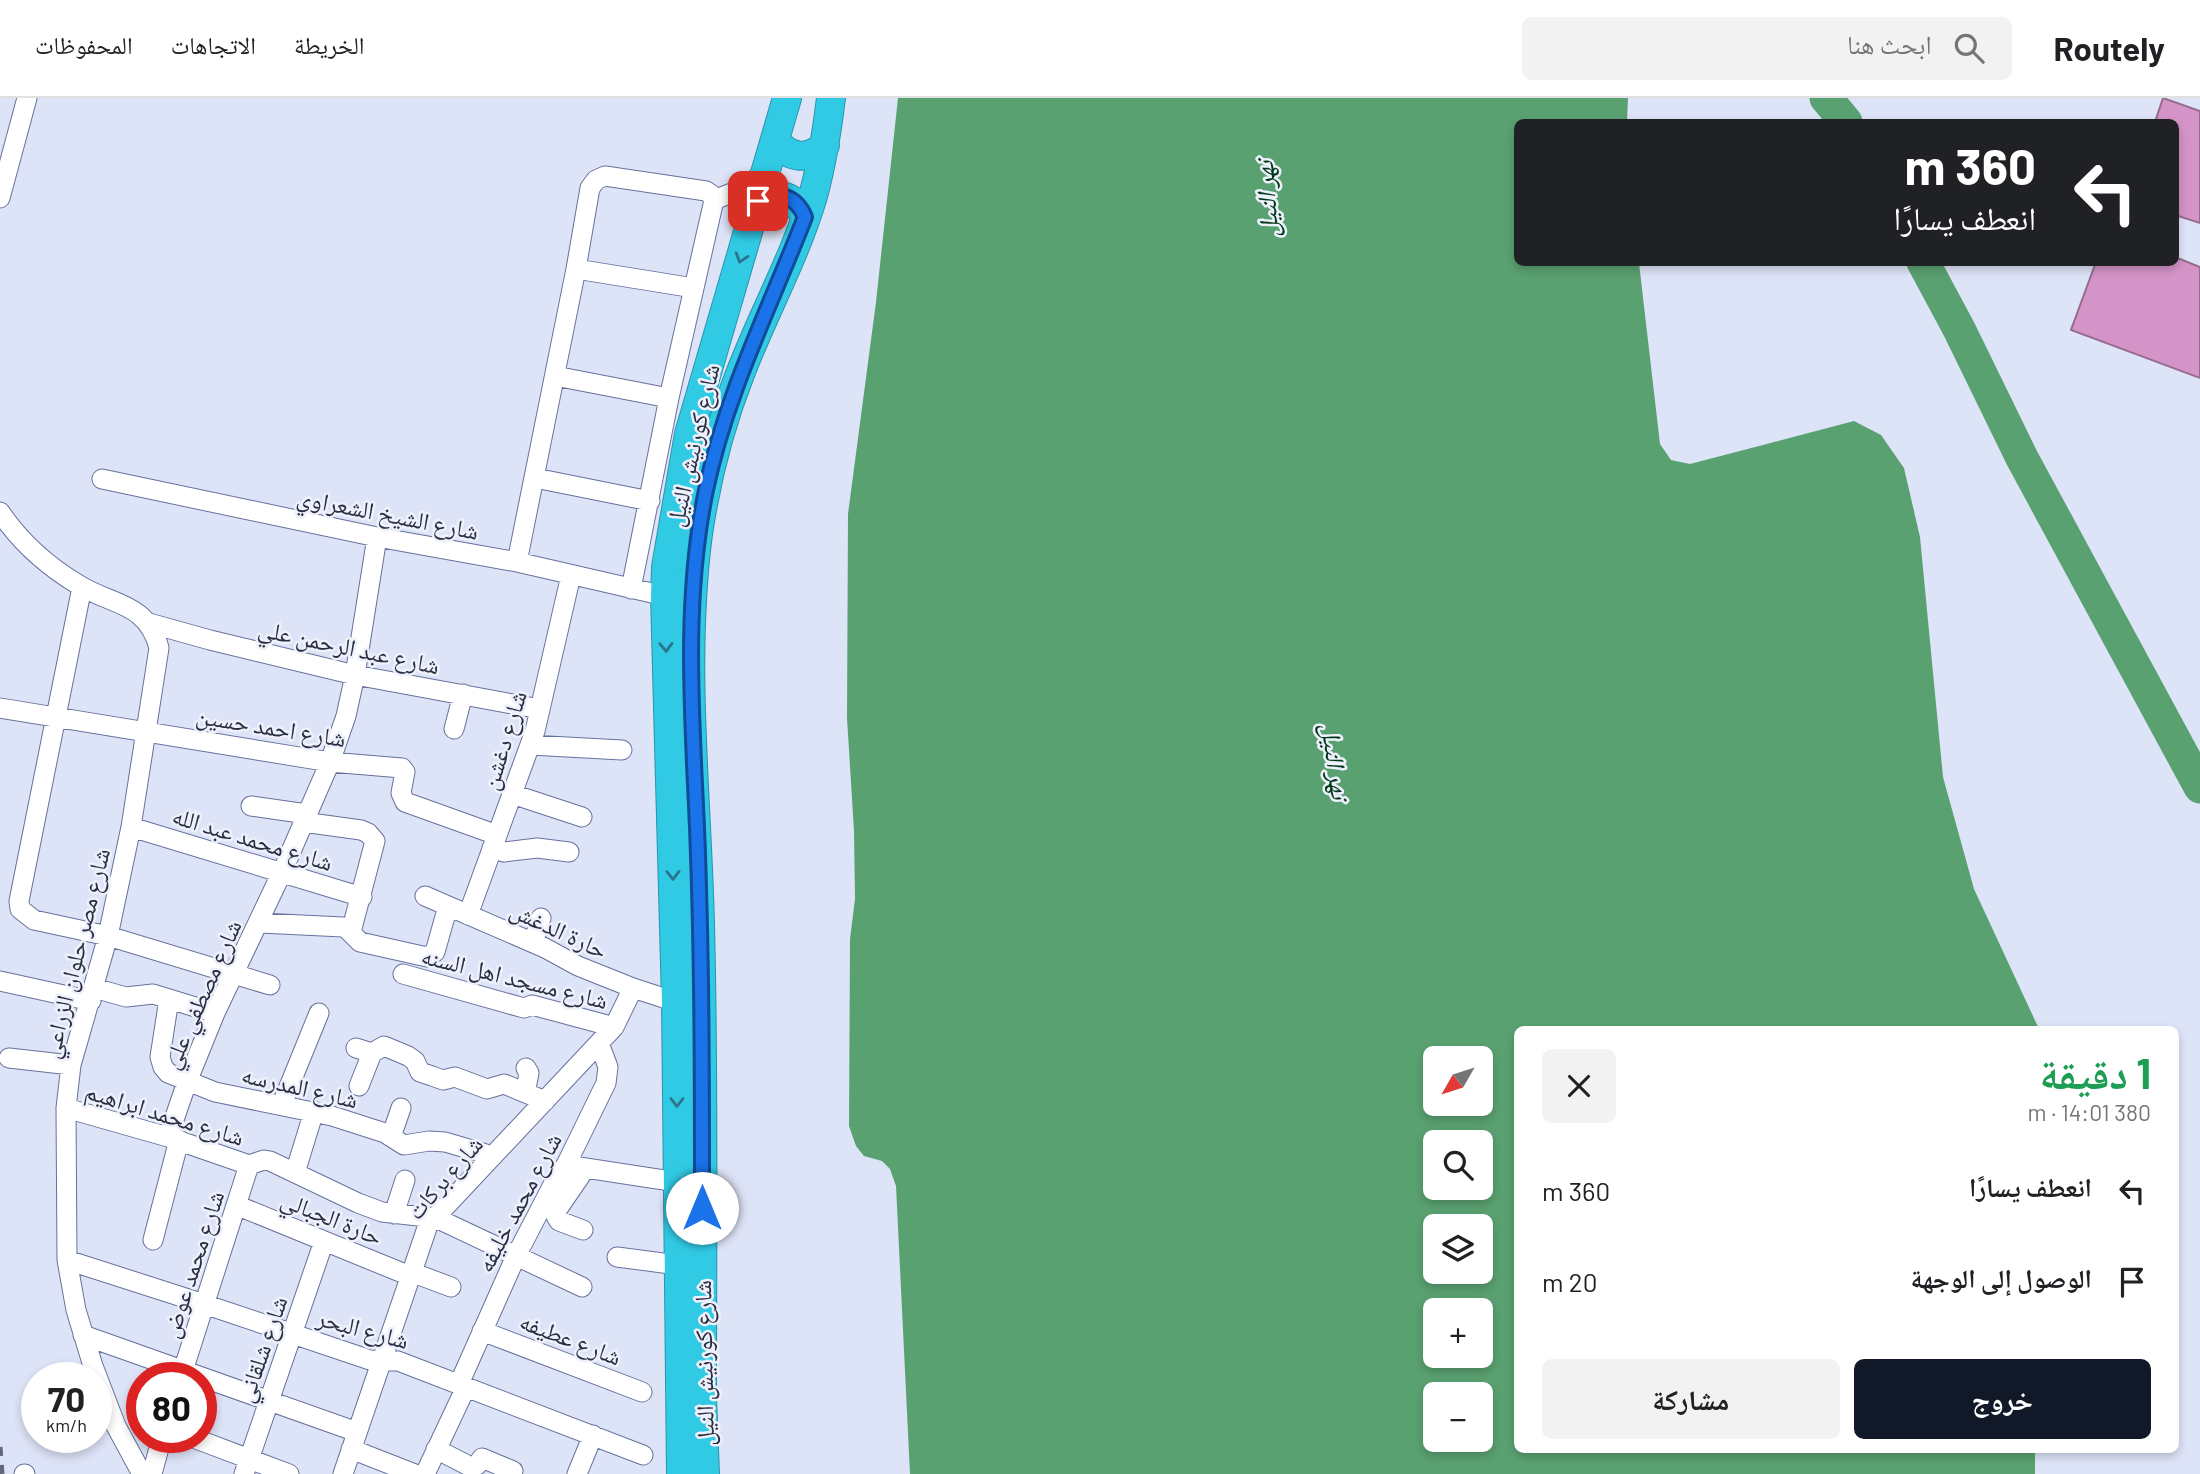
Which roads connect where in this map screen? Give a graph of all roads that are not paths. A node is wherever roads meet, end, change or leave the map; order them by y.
1 (27, 98) edge
2 (787, 98) edge
3 (831, 98) edge
4 (775, 139) junction
5 (825, 145) junction
6 (766, 171) junction
7 (0, 198) edge
8 (714, 200) junction
9 (758, 201) junction
10 (805, 217) junction
11 (576, 269) junction
12 (694, 288) junction
13 (555, 376) junction
14 (669, 398) junction
15 (535, 478) junction
16 (102, 479) dead end
17 (650, 502) junction
18 (0, 512) edge
19 (377, 537) junction
20 (517, 562) junction
21 (570, 575) junction
22 (82, 587) junction
23 (631, 589) junction
24 (665, 596) junction
25 (149, 623) junction
26 (355, 675) junction
27 (463, 694) junction
28 (0, 708) edge
29 (540, 709) junction
30 (56, 717) junction
31 (454, 729) dead end
32 (146, 732) junction
33 (530, 745) junction
34 (622, 750) dead end
35 (330, 762) junction
36 (512, 794) junction
37 (251, 806) dead end
38 (582, 817) dead end
39 (305, 818) junction
40 (131, 827) junction
41 (495, 841) junction
42 (569, 852) dead end
43 (282, 872) junction
44 (425, 896) dead end
45 (362, 897) junction
46 (448, 906) junction
47 (468, 915) junction
48 (541, 918) dead end
49 (260, 923) junction
50 (351, 932) junction
51 (108, 936) junction
52 (533, 943) junction
53 (235, 973) junction
54 (403, 975) dead end
55 (0, 981) edge
56 (270, 985) dead end
57 (633, 988) junction
58 (93, 995) junction
59 (169, 999) junction
60 (676, 1002) junction
61 (215, 1013) junction
62 (318, 1013) dead end
63 (614, 1027) junction
64 (599, 1043) junction
65 (9, 1058) dead end
66 (71, 1065) junction
67 (526, 1068) dead end
68 (187, 1082) junction
69 (359, 1086) dead end
70 (525, 1093) junction
71 (545, 1101) junction
72 (282, 1104) junction
73 (66, 1108) junction
74 (401, 1108) dead end
75 (314, 1111) junction
76 (391, 1137) junction
77 (174, 1139) junction
78 (493, 1156) junction
79 (249, 1165) junction
80 (575, 1167) junction
81 (295, 1173) junction
82 (405, 1180) dead end
83 (677, 1182) junction
84 (236, 1205) junction
85 (394, 1214) junction
86 (436, 1218) junction
87 (583, 1230) dead end
88 (153, 1240) dead end
89 (324, 1241) junction
90 (516, 1256) junction
91 (617, 1256) dead end
92 (67, 1260) junction
93 (678, 1265) junction
94 (410, 1274) junction
95 (451, 1287) dead end
96 (582, 1287) dead end
97 (204, 1304) junction
98 (482, 1331) junction
99 (292, 1334) junction
100 (83, 1335) junction
101 (152, 1362) edge
102 (186, 1362) edge
103 (380, 1362) junction
104 (217, 1385) edge
105 (462, 1386) junction
106 (642, 1392) dead end
107 (269, 1401) junction
108 (593, 1435) junction
109 (354, 1440) junction
110 (436, 1449) junction
111 (217, 1450) edge
112 (158, 1453) edge
113 (643, 1455) dead end
114 (247, 1466) edge
115 (513, 1471) dead end
116 (142, 1474) edge
117 (152, 1474) edge
118 (289, 1474) edge
119 (343, 1474) edge
120 (415, 1474) edge
121 (425, 1474) edge
122 (577, 1474) edge
123 (681, 1474) edge
124 (705, 1474) edge

1 - 7 street
2 - 4 highway, شارع كورنيش النيل
3 - 5 highway, شارع كورنيش النيل
4 - 5 highway
4 - 6 highway, شارع كورنيش النيل
5 - 10 highway, شارع كورنيش النيل
6 - 8 street
6 - 9 highway, شارع كورنيش النيل
8 - 11 street
8 - 12 street
9 - 10 highway
9 -> 24 highway, شارع كورنيش النيل
10 - 124 highway, شارع كورنيش النيل
11 - 12 street
11 - 13 street
12 - 14 street
13 - 14 street
13 - 15 street
14 - 17 street
15 - 17 street
15 - 20 street
16 - 19 street, شارع الشيخ الشعراوي
17 - 23 street
18 - 22 street
19 - 20 street, شارع الشيخ الشعراوي
19 - 26 street, شارع مصطفي علي
20 - 21 street, شارع الشيخ الشعراوي
21 - 23 street, شارع الشيخ الشعراوي
21 - 29 street, شارع دغشن
22 - 25 street
22 - 30 street
23 - 24 street, شارع الشيخ الشعراوي
24 -> 60 highway, شارع كورنيش النيل
25 - 26 street, شارع عبد الرحمن علي
25 - 32 street, شارع مصر حلوان الزراعي
26 - 27 street, شارع عبد الرحمن علي
26 - 35 street, شارع مصطفي علي
27 - 29 street, شارع عبد الرحمن علي
27 - 31 street
28 - 30 street, شارع احمد حسين
29 - 33 street, شارع دغشن
30 - 32 street, شارع احمد حسين
30 - 51 street
32 - 35 street, شارع احمد حسين
32 - 40 street, شارع مصر حلوان الزراعي
33 - 34 street
33 - 36 street, شارع دغشن
35 - 39 street, شارع مصطفي علي
35 - 41 street, شارع احمد حسين
36 - 38 street
36 - 41 street, شارع دغشن
37 - 39 street
39 - 43 street, شارع مصطفي علي
39 - 45 street
40 - 43 street, شارع محمد عبد الله
40 - 51 street, شارع مصر حلوان الزراعي
41 - 42 street
41 - 47 street, شارع دغشن
43 - 45 street, شارع محمد عبد الله
43 - 49 street, شارع مصطفي علي
44 - 46 street, حارة الدغش
45 - 50 street
46 - 47 street, حارة الدغش
46 - 50 street
47 - 52 street, حارة الدغش
48 - 52 street
49 - 50 street
49 - 53 street, شارع مصطفي علي
51 - 53 street
51 - 58 street, شارع مصر حلوان الزراعي
52 - 57 street, حارة الدغش
53 - 56 street
53 - 61 street, شارع مصطفي علي
54 - 63 street, شارع مسجد اهل السنه
55 - 58 street
57 - 60 street, حارة الدغش
57 - 63 street, شارع بركات
58 - 59 street
58 - 66 street, شارع مصر حلوان الزراعي
59 - 61 street
59 - 68 street, شارع المدرسه
60 -> 83 highway, شارع كورنيش النيل
61 - 68 street, شارع مصطفي علي
62 - 72 street
63 - 64 street, شارع بركات
64 - 71 street, شارع بركات
64 - 80 street, شارع محمد خليفه
65 - 66 street
66 - 73 street, شارع مصر حلوان الزراعي
67 - 70 street
68 - 72 street, شارع المدرسه
68 - 77 street, شارع مصطفي علي
69 - 70 street
70 - 71 street
71 - 78 street, شارع بركات
72 - 75 street, شارع المدرسه
73 - 77 street, شارع محمد ابراهيم
73 - 92 street, شارع مصر حلوان الزراعي
74 - 76 street
75 - 76 street, شارع المدرسه
75 - 81 street
76 - 78 street, شارع المدرسه
77 - 79 street, شارع محمد ابراهيم
77 - 88 street, شارع مصطفي علي
78 - 86 street, شارع بركات
79 - 81 street, شارع محمد ابراهيم
79 - 84 street, شارع محمد عوض
80 - 83 street
80 - 87 street
80 - 90 street, شارع محمد خليفه
81 - 85 street, شارع محمد ابراهيم
82 - 85 street
83 - 93 highway, شارع كورنيش النيل
84 - 89 street, حارة الجبالي
84 - 97 street, شارع محمد عوض
85 - 86 street, شارع محمد ابراهيم
86 - 90 street, شارع محمد ابراهيم
86 - 94 street, شارع بركات
89 - 94 street, حارة الجبالي
89 - 99 street, شارع شلقاني
90 - 96 street, شارع محمد ابراهيم
90 - 98 street, شارع محمد خليفه
91 - 93 street
92 - 97 street, شارع البحر
92 - 100 street, شارع مصر حلوان الزراعي
93 - 123 highway, شارع كورنيش النيل
94 - 95 street, حارة الجبالي
94 - 103 street, شارع بركات
97 - 99 street, شارع البحر
97 - 102 street, شارع محمد عوض
98 - 105 street, شارع محمد خليفه
98 - 106 street, شارع عطيفه
99 - 103 street, شارع البحر
99 - 107 street, شارع شلقاني
100 - 101 street
100 - 116 street, شارع مصر حلوان الزراعي
103 - 105 street, شارع البحر
103 - 109 street, شارع بركات
104 - 107 street
105 - 108 street, شارع البحر
105 - 110 street, شارع محمد خليفه
107 - 109 street
107 - 114 street, شارع شلقاني
108 - 113 street, شارع البحر
108 - 122 street
109 - 119 street, شارع بركات
109 - 120 street
110 - 115 street
110 - 121 street, شارع محمد خليفه
111 - 114 street
112 - 117 street
114 - 118 street

